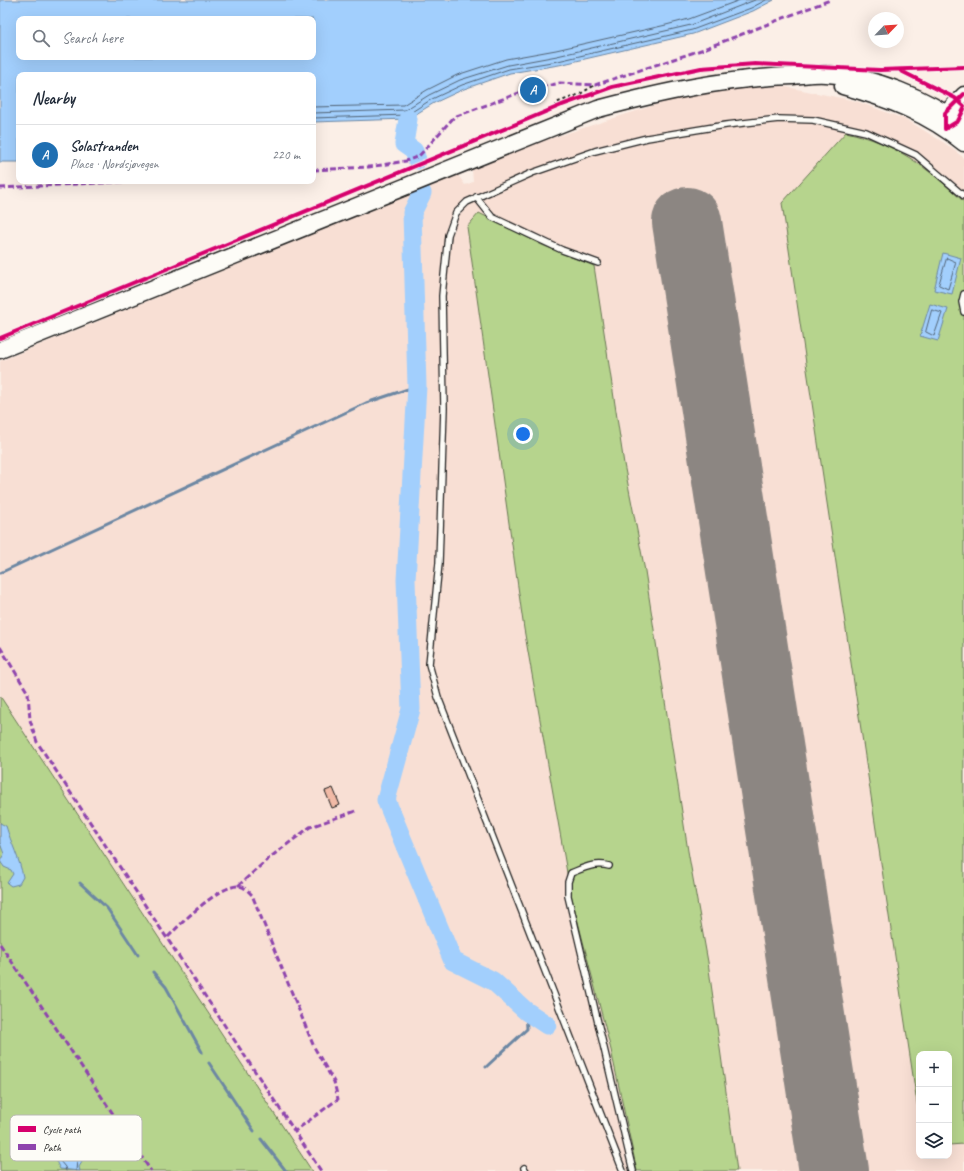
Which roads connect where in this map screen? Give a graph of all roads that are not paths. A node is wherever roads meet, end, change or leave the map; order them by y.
1 (964, 94) edge
2 (955, 120) edge
3 (964, 143) edge
4 (964, 196) edge
5 (476, 198) junction
6 (598, 263) dead end
7 (964, 294) edge
8 (964, 312) edge
9 (0, 350) edge
10 (609, 866) dead end
11 (624, 1171) edge
12 (633, 1171) edge

1 - 2 street
2 - 3 main road
2 - 9 main road
4 - 5 lane
5 - 6 lane
5 - 11 lane
7 - 8 lane
10 - 12 lane

